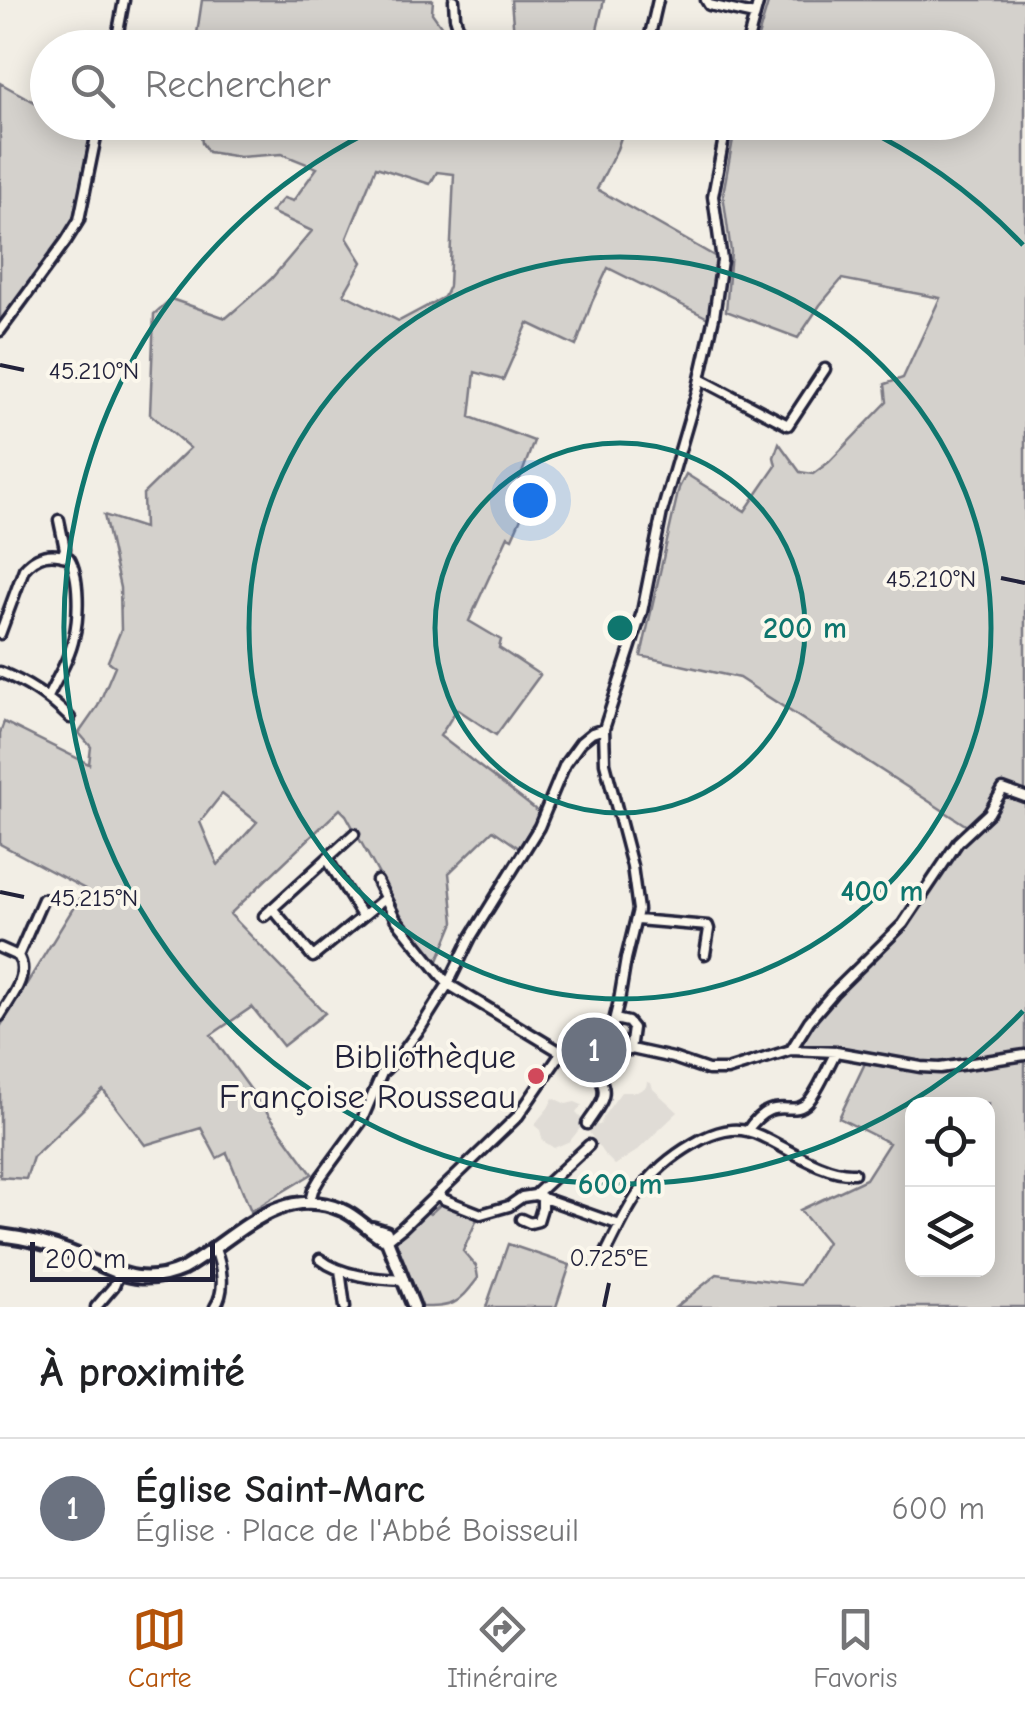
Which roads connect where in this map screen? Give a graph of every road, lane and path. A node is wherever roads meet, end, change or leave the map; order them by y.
1 (124, 0) edge
2 (454, 0) edge
3 (658, 0) edge
4 (706, 0) edge
5 (759, 0) edge
6 (754, 15) junction
7 (118, 30) edge
8 (459, 30) edge
9 (651, 30) edge
10 (750, 30) edge
11 (96, 140) edge
12 (724, 140) edge
13 (0, 331) edge
14 (825, 369) dead end
15 (700, 379) junction
16 (59, 520) dead end
17 (62, 556) junction
18 (0, 634) edge
19 (0, 672) edge
20 (48, 696) junction
21 (70, 718) dead end
22 (604, 729) junction
23 (1025, 797) edge
24 (354, 834) dead end
25 (327, 858) junction
26 (377, 880) dead end
27 (385, 898) junction
28 (44, 900) dead end
29 (272, 908) junction
30 (264, 916) dead end
31 (362, 916) junction
32 (637, 920) junction
33 (0, 948) edge
34 (705, 954) dead end
35 (18, 956) junction
36 (448, 984) junction
37 (0, 1016) edge
38 (615, 1018) junction
39 (610, 1045) junction
40 (566, 1050) junction
41 (630, 1050) junction
42 (790, 1050) junction
43 (836, 1052) junction
44 (1025, 1055) edge
45 (603, 1068) junction
46 (587, 1124) dead end
47 (747, 1131) junction
48 (589, 1144) dead end
49 (854, 1173) dead end
50 (438, 1194) junction
51 (538, 1196) junction
52 (310, 1201) junction
53 (521, 1219) dead end
54 (620, 1225) junction
55 (0, 1236) edge
56 (386, 1236) junction
57 (215, 1249) junction
58 (606, 1255) dead end
59 (320, 1258) dead end
60 (340, 1270) junction
61 (119, 1274) junction
62 (404, 1280) junction
63 (96, 1307) edge
64 (215, 1307) edge
65 (345, 1307) edge
66 (414, 1307) edge

1 - 7 street
2 - 8 street
3 - 9 street
4 - 6 street
5 - 6 street
6 - 10 street
11 - 13 street
12 - 15 street
14 - 15 street
15 - 22 street
16 - 17 street
17 - 18 street
17 - 20 street
19 - 20 street
20 - 21 street
22 - 32 street
22 - 36 street
23 - 42 street
24 - 25 street
25 - 29 street
25 - 31 street
26 - 27 street
27 - 31 street
27 - 36 street
28 - 35 street
29 - 30 street
29 - 31 street
32 - 34 street
32 - 38 street
33 - 35 street
35 - 37 street
36 - 40 street
36 - 52 street
38 - 39 street
38 - 41 street
39 - 40 street
39 - 41 street
39 - 45 street
40 - 45 street
40 - 50 street
41 - 42 street
42 - 43 street
43 - 44 street
43 - 47 street
45 - 46 street
47 - 49 street
47 - 54 street
48 - 51 street
50 - 51 street
50 - 56 street
51 - 53 street
51 - 54 street
52 - 56 main road
52 - 57 main road
54 - 58 street
55 - 61 main road
56 - 62 main road
57 - 61 main road
57 - 64 street
59 - 60 street
60 - 62 street
60 - 65 street
61 - 63 street
62 - 66 main road

